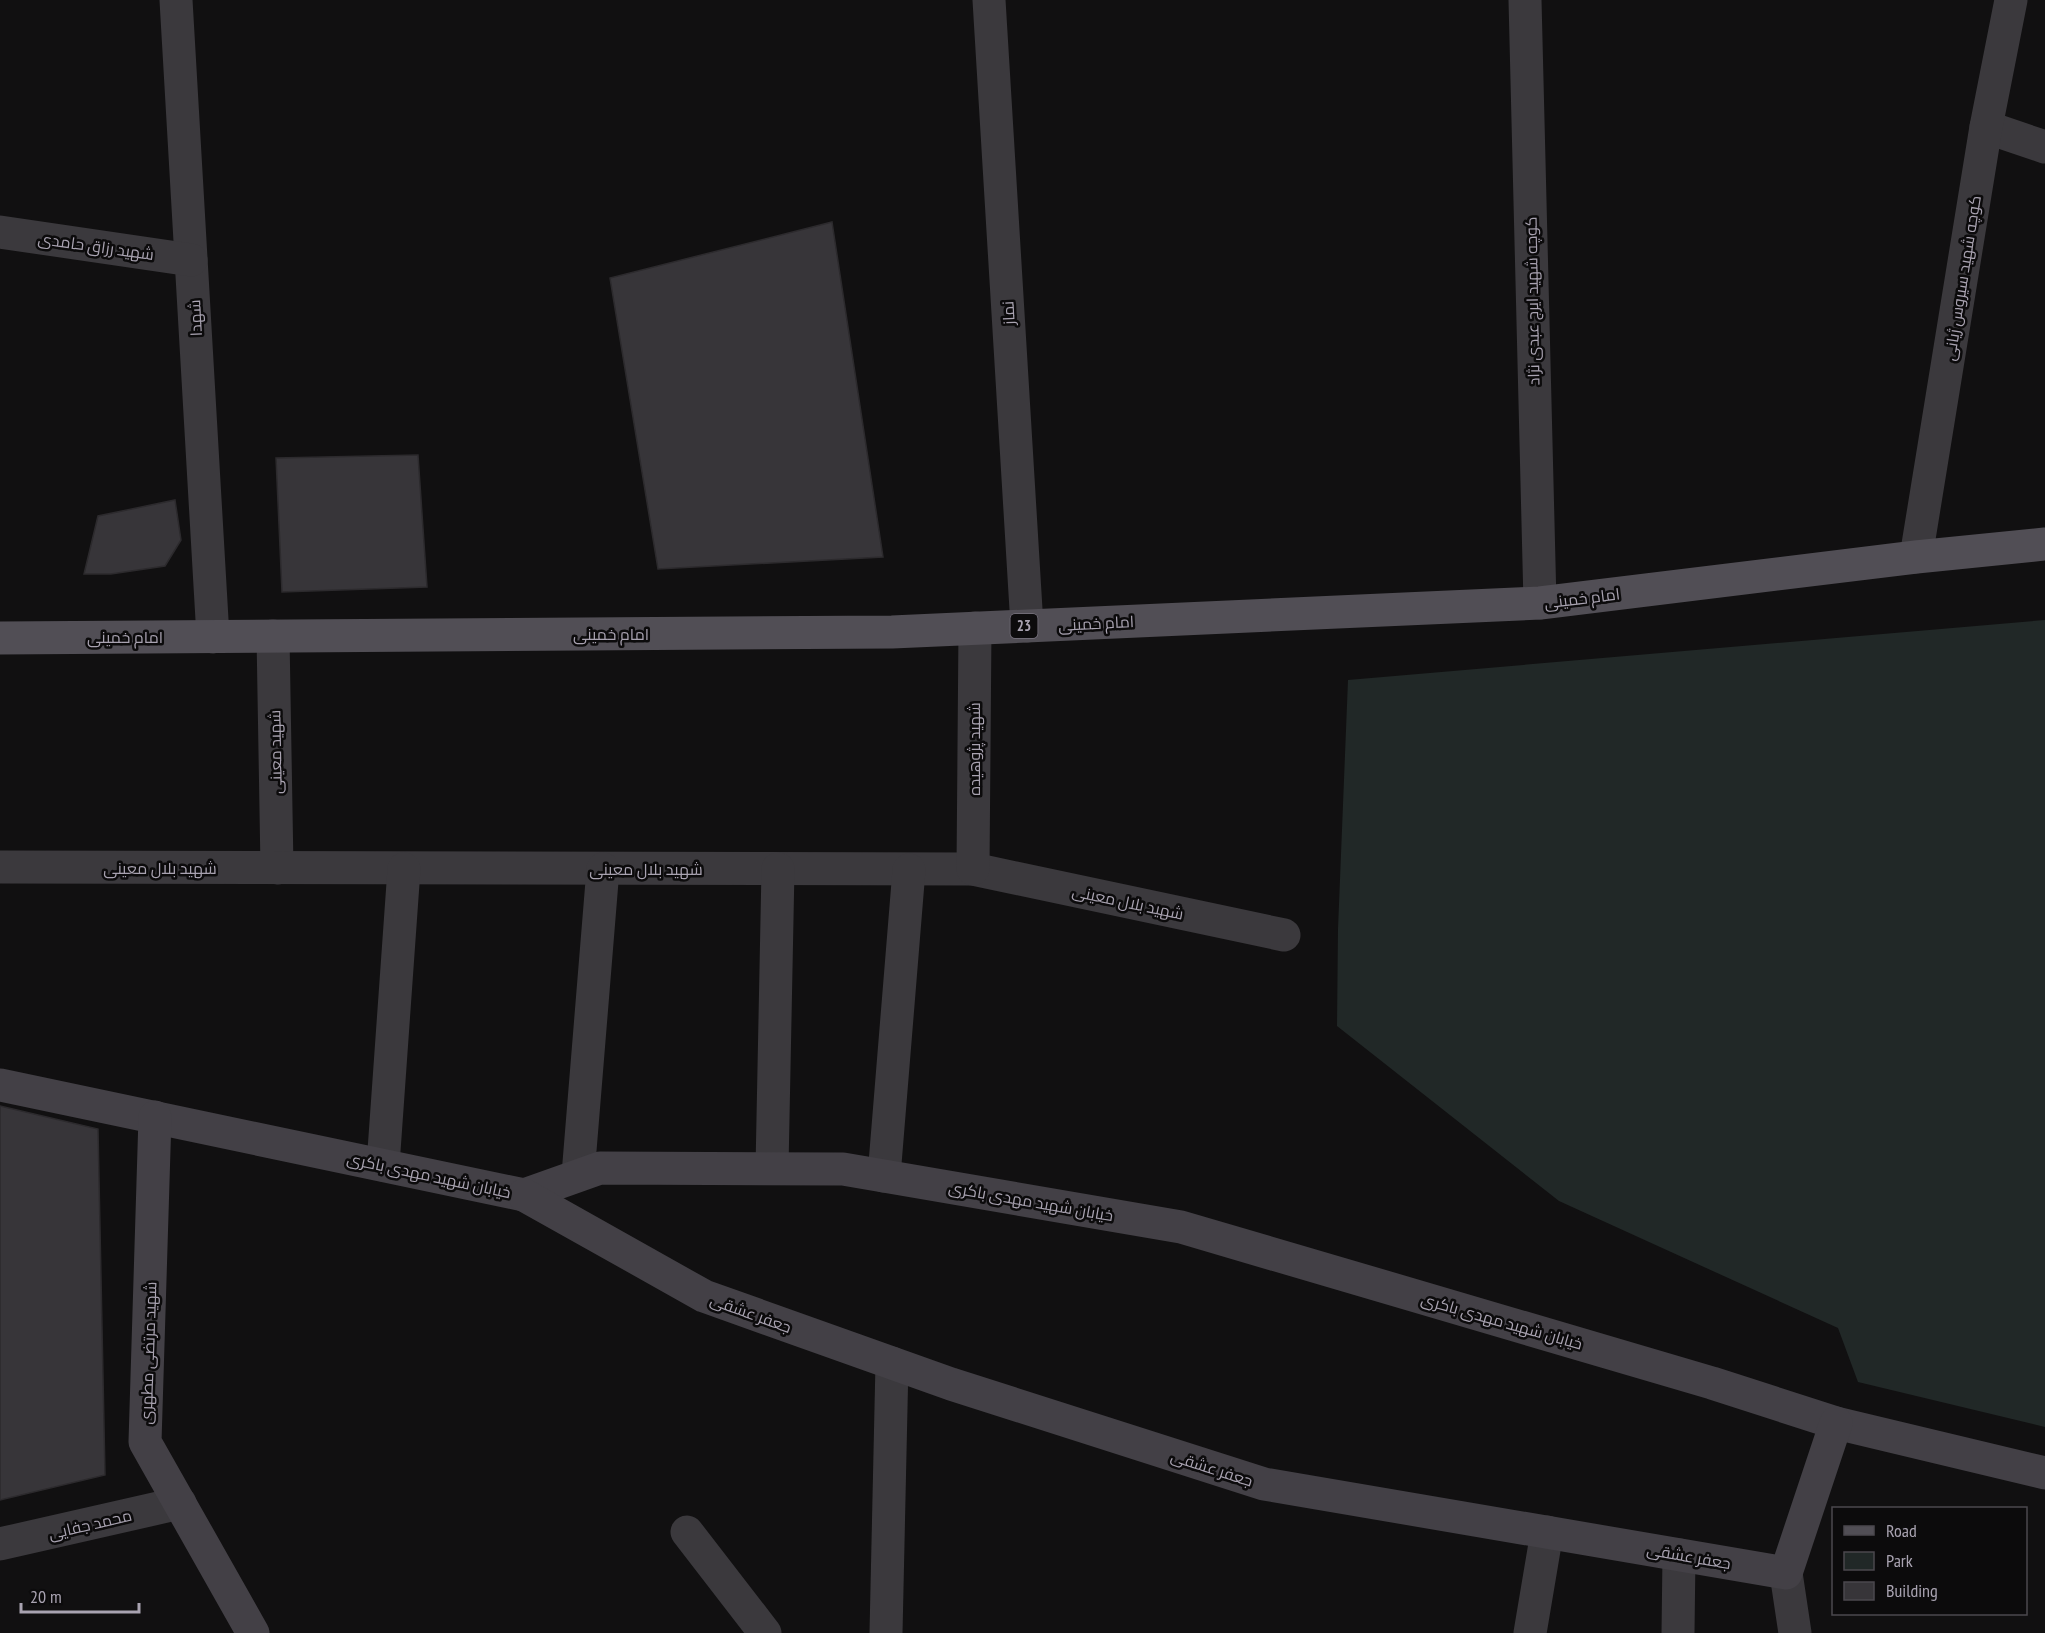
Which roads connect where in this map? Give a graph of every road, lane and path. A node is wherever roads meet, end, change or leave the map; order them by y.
1 (989, 0) edge
2 (1525, 0) edge
3 (2011, 0) edge
4 (168, 1) edge
5 (1986, 127) junction
6 (2045, 147) edge
7 (0, 232) edge
8 (191, 260) junction
9 (2045, 544) edge
10 (1916, 557) junction
11 (1540, 603) junction
12 (1027, 626) junction
13 (975, 628) junction
14 (273, 636) junction
15 (213, 637) junction
16 (0, 638) edge
17 (0, 867) edge
18 (277, 868) junction
19 (404, 868) junction
20 (603, 869) junction
21 (778, 869) junction
22 (909, 870) junction
23 (974, 870) junction
24 (1284, 936) dead end
25 (0, 1085) edge
26 (155, 1117) junction
27 (383, 1165) junction
28 (772, 1168) junction
29 (578, 1175) junction
30 (884, 1176) junction
31 (524, 1195) junction
32 (892, 1363) junction
33 (1836, 1422) junction
34 (2045, 1473) edge
35 (180, 1503) junction
36 (687, 1532) dead end
37 (1547, 1532) junction
38 (0, 1544) edge
39 (1679, 1555) junction
40 (1786, 1573) junction
41 (254, 1633) edge
42 (765, 1633) edge
43 (886, 1633) edge
44 (1530, 1633) edge
45 (1678, 1633) edge
46 (1795, 1633) edge

1 - 12 street, نماز
2 - 11 street, کوچه شهید ایرج عبدی نژاد
3 - 5 street, کوچه شهید سیروس ژیانی
4 - 8 street, شهدا
5 - 6 street
5 - 10 street, کوچه شهید سیروس ژیانی
7 - 8 street, شهید رزاق حامدی
8 - 15 street, شهدا
9 - 10 main road, امام خمینی / 23
10 - 11 main road, امام خمینی / 23
11 - 12 main road, امام خمینی / 23
12 - 13 main road, امام خمینی / 23
13 - 14 main road, امام خمینی / 23
13 - 23 street, شهید پژوهیده
14 - 15 main road, امام خمینی / 23
14 - 18 street, شهید معینی
15 - 16 main road, امام خمینی / 23
17 - 18 street, شهید بلال معینی
18 - 19 street, شهید بلال معینی
19 - 20 street, شهید بلال معینی
19 - 27 street
20 - 21 street, شهید بلال معینی
20 - 29 street
21 - 22 street, شهید بلال معینی
21 - 28 street
22 - 23 street, شهید بلال معینی
22 - 30 street
23 - 24 street, شهید بلال معینی
25 - 26 street, خیابان شهید مهدی باکری
26 - 27 street, خیابان شهید مهدی باکری
26 - 35 street, شهید مرتضی مطهری
27 - 31 street, خیابان شهید مهدی باکری
28 - 29 street, خیابان شهید مهدی باکری
28 - 30 street, خیابان شهید مهدی باکری
29 - 31 street, خیابان شهید مهدی باکری
30 - 33 street, خیابان شهید مهدی باکری
31 - 32 street, جعفر عشقی
32 - 37 street, جعفر عشقی
32 - 43 street
33 - 34 street, خیابان شهید مهدی باکری
33 - 40 street
35 - 38 street, محمد جفایی
35 - 41 street, شهید مرتضی مطهری
36 - 42 street
37 - 39 street, جعفر عشقی
37 - 44 street
39 - 40 street, جعفر عشقی
39 - 45 street
40 - 46 street

